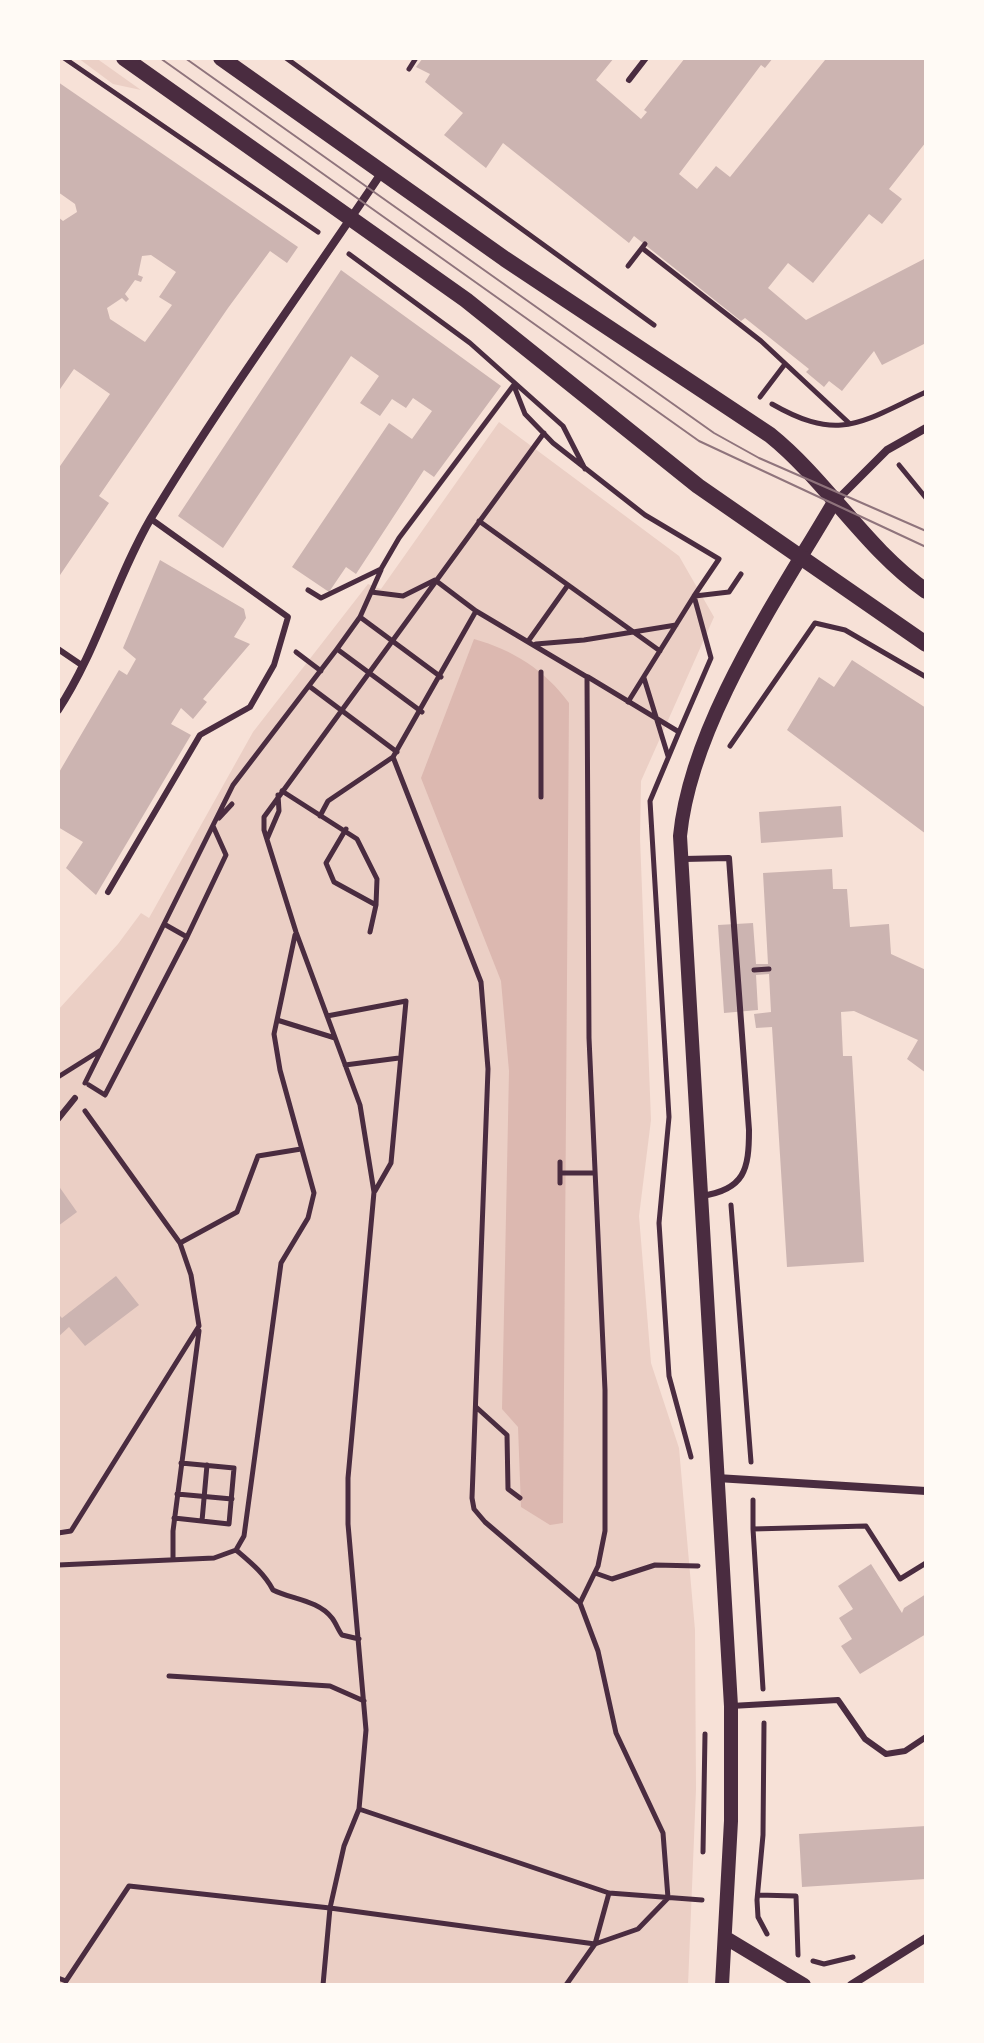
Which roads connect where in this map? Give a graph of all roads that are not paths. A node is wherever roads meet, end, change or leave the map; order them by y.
1 (124, 58) edge
2 (221, 58) edge
3 (646, 58) edge
4 (629, 80) dead end
5 (382, 172) junction
6 (350, 219) junction
7 (926, 428) edge
8 (834, 502) junction
9 (151, 519) junction
10 (801, 558) junction
11 (926, 591) edge
12 (926, 644) edge
13 (58, 649) edge
14 (83, 666) junction
15 (58, 710) edge
16 (680, 859) junction
17 (108, 892) dead end
18 (75, 1098) road end
19 (58, 1119) edge
20 (701, 1196) junction
21 (717, 1478) junction
22 (926, 1491) edge
23 (731, 1706) junction
24 (926, 1737) edge
25 (726, 1938) junction
26 (926, 1938) edge
27 (722, 1985) edge
28 (804, 1985) edge
29 (851, 1985) edge

1 - 6 main road
2 - 5 main road
3 - 4 lane
5 - 6 street
5 - 8 main road
6 - 9 street
6 - 10 main road
7 - 8 street
8 - 10 street
8 - 11 main road
9 - 14 street
9 - 17 lane
10 - 12 main road
10 - 16 street
13 - 14 lane
14 - 15 street
16 - 20 street
16 - 20 lane
18 - 19 lane
20 - 21 street
21 - 22 street
21 - 23 street
23 - 24 lane
23 - 25 street
25 - 27 street
25 - 28 street
26 - 29 street

